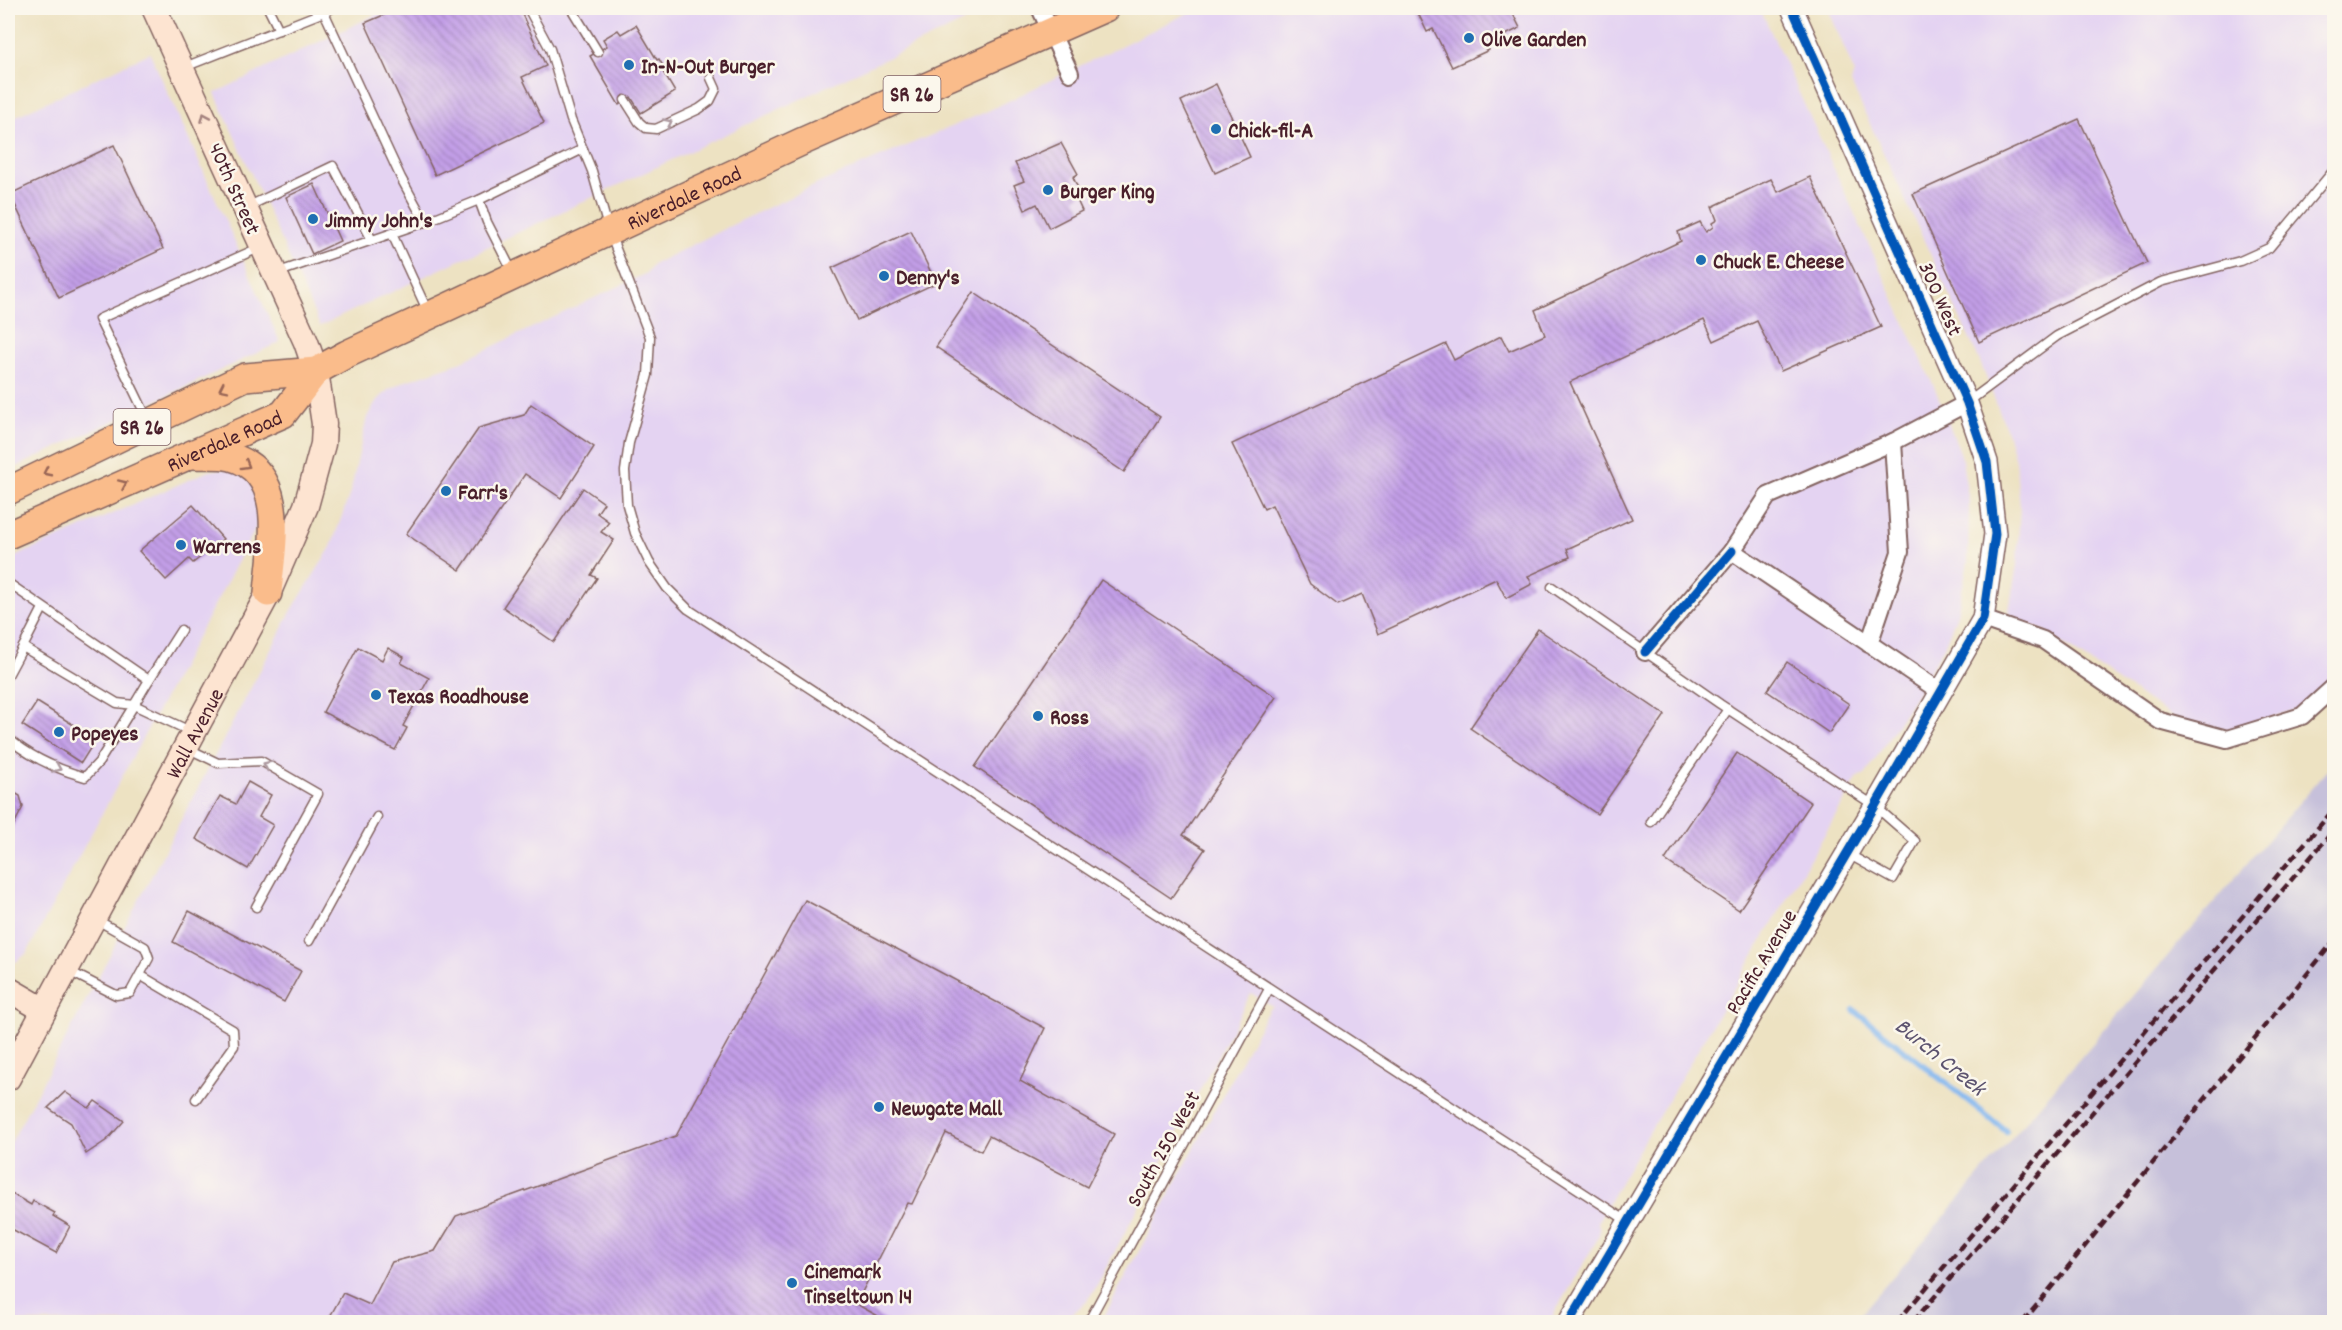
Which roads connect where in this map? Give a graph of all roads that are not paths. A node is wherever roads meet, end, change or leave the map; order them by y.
1 (154, 8) edge
2 (268, 8) edge
3 (332, 8) edge
4 (528, 8) edge
5 (571, 8) edge
6 (1040, 8) edge
7 (1792, 8) edge
8 (324, 12) junction
9 (1095, 12) edge
10 (279, 30) junction
11 (1051, 32) junction
12 (598, 52) dead end
13 (182, 68) junction
14 (1070, 73) dead end
15 (711, 78) dead end
16 (626, 100) dead end
17 (583, 149) junction
18 (2334, 170) edge
19 (479, 200) junction
20 (246, 208) junction
21 (425, 222) junction
22 (609, 231) junction
23 (392, 234) junction
24 (372, 240) junction
25 (262, 247) junction
26 (274, 274) junction
27 (515, 276) junction
28 (430, 315) junction
29 (316, 371) junction
30 (1967, 403) junction
31 (149, 423) junction
32 (1893, 442) junction
33 (190, 455) junction
34 (8, 491) edge
35 (8, 535) edge
36 (1732, 551) junction
37 (8, 583) edge
38 (1552, 587) dead end
39 (268, 593) junction
40 (43, 608) junction
41 (1983, 619) junction
42 (181, 630) dead end
43 (1869, 644) junction
44 (23, 647) junction
45 (1645, 652) junction
46 (8, 675) edge
47 (149, 680) junction
48 (2334, 687) edge
49 (1941, 692) junction
50 (134, 705) junction
51 (1728, 709) junction
52 (8, 738) edge
53 (190, 740) junction
54 (1875, 806) junction
55 (377, 817) dead end
56 (1651, 822) dead end
57 (1847, 853) junction
58 (256, 908) dead end
59 (94, 918) junction
60 (309, 941) dead end
61 (66, 969) junction
62 (140, 975) junction
63 (8, 989) edge
64 (1269, 989) junction
65 (44, 1010) junction
66 (8, 1078) edge
67 (196, 1099) dead end
68 (1628, 1221) junction
69 (1085, 1323) edge
70 (1569, 1323) edge

1 - 13 main road, 40th Street
2 - 10 lane
3 - 8 lane
4 - 17 lane
5 - 12 lane
6 - 11 street
7 - 30 street, 300 West
8 - 10 lane
8 - 21 lane
9 - 11 main road, SR 26
10 - 13 lane
11 - 14 street
11 - 22 main road, Riverdale Road / SR 26
20 -> 13 main road, 40th Street
16 -> 15 lane
17 - 19 lane
17 - 22 lane
18 - 30 lane
19 - 21 lane
19 - 27 lane
20 - 24 lane
20 - 25 main road, 40th Street
21 - 23 lane
22 - 27 main road, Riverdale Road / SR 26
22 - 64 lane
23 - 24 lane
23 - 28 lane
24 - 26 lane
25 - 26 main road, 40th Street
25 - 31 lane
26 - 29 main road, 40th Street
27 - 28 main road, Riverdale Road / SR 26
28 - 29 main road, Riverdale Road / SR 26
29 -> 31 main road, Riverdale Road / SR 26
29 - 33 main road, Riverdale Road / SR 26
29 - 39 main road, Wall Avenue
30 - 32 street
30 - 41 street, 300 West
31 -> 34 main road, Riverdale Road / SR 26
32 - 36 street
32 - 43 street
35 -> 33 main road, Riverdale Road / SR 26
33 -> 39 main road
36 - 43 street
36 - 45 street
37 - 40 lane
38 - 45 lane
39 - 53 main road, Wall Avenue
40 - 44 lane
40 - 47 lane
41 - 48 street
41 - 49 street, Pacific Avenue
42 - 47 lane
43 - 49 street
44 - 46 lane
44 - 50 lane
45 - 51 lane
47 - 50 lane
49 - 54 street, Pacific Avenue
52 -> 50 lane
50 - 53 lane
51 - 54 lane
51 - 56 lane
58 -> 53 lane
53 - 59 main road, Wall Avenue
54 - 57 street, Pacific Avenue
54 - 57 lane
55 - 60 lane
57 - 68 street, Pacific Avenue
59 - 61 main road, Wall Avenue
59 - 62 lane
61 - 62 lane
61 - 65 main road, Wall Avenue
62 - 67 lane
63 - 65 main road
64 - 68 lane
64 - 69 lane, South 250 West
65 - 66 main road, Wall Avenue
68 - 70 street, Pacific Avenue

